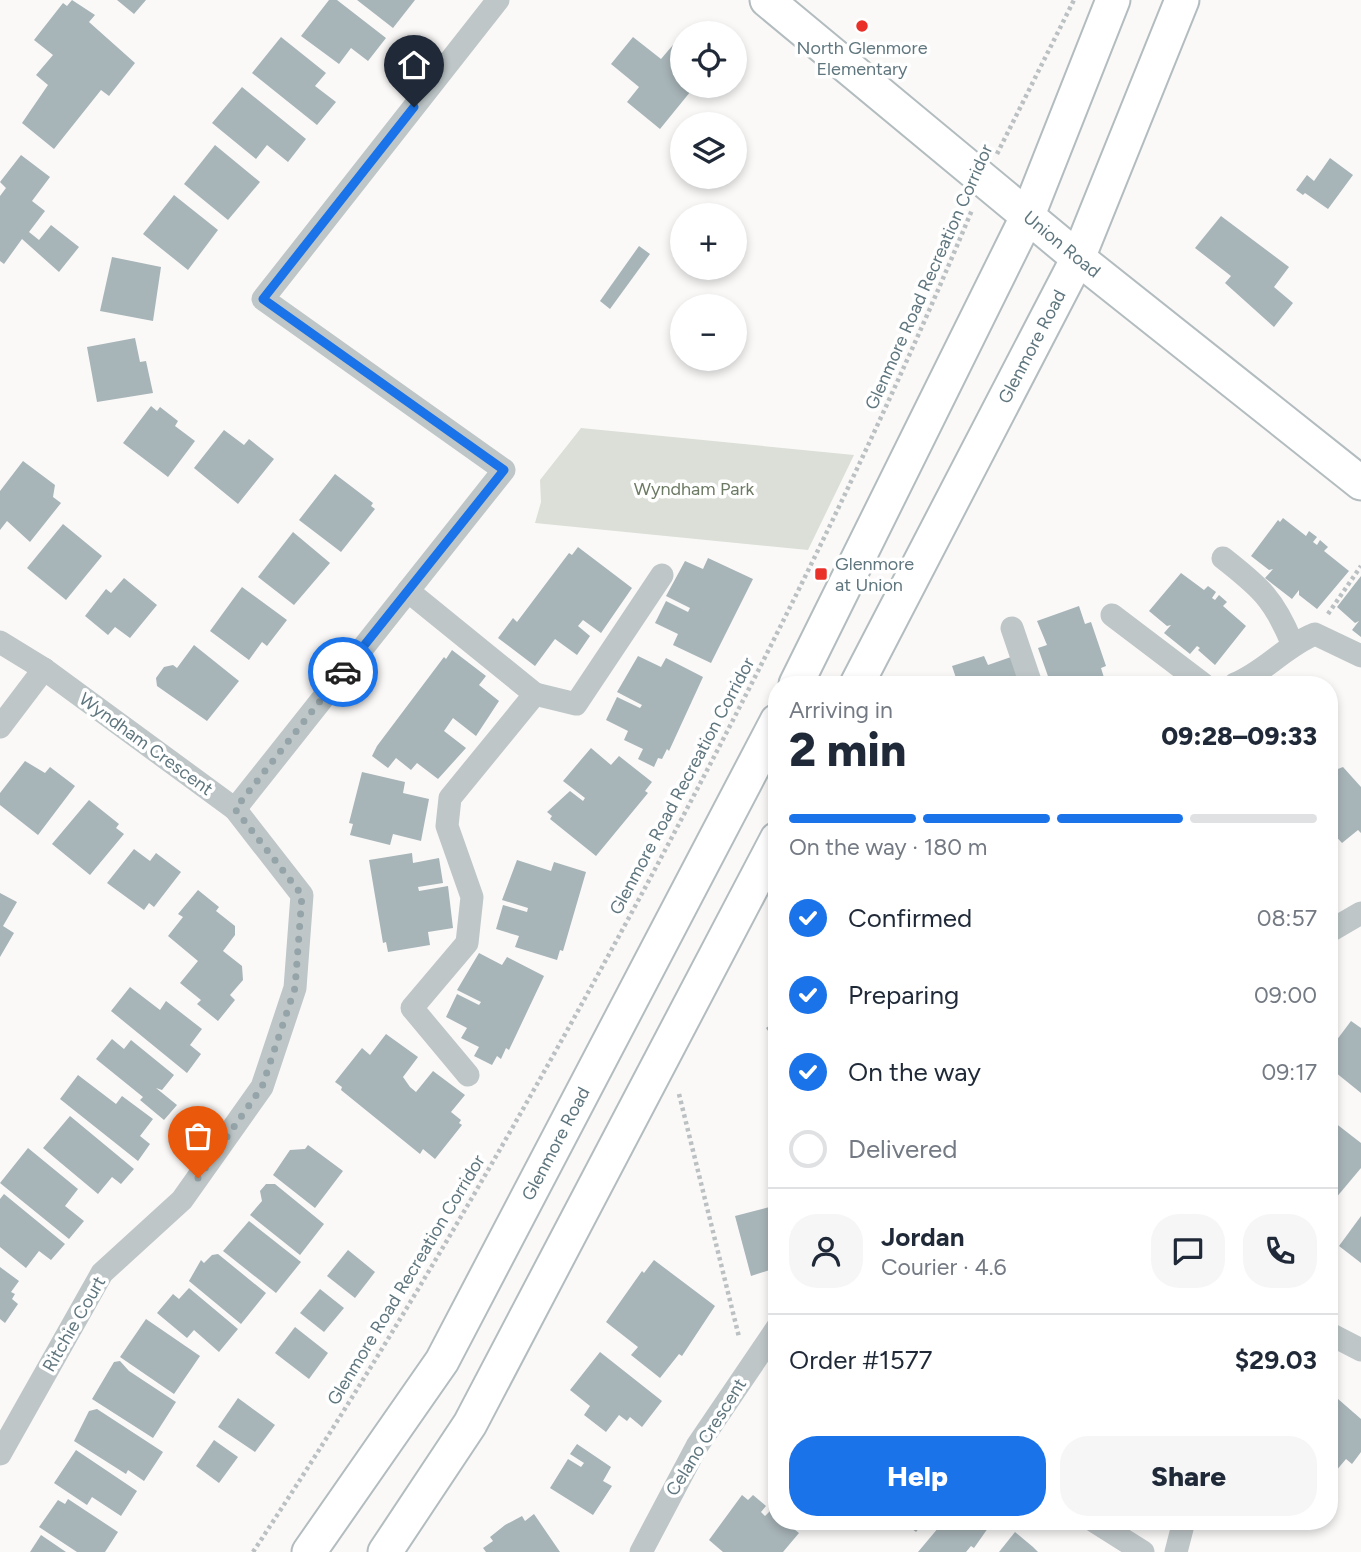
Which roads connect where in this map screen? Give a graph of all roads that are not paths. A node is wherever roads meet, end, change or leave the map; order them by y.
1 (498, 0) edge
2 (767, 0) edge
3 (1113, 0) edge
4 (1182, 0) edge
5 (1028, 215) junction
6 (1079, 258) junction
7 (1361, 483) edge
8 (1223, 558) dead end
9 (662, 575) dead end
10 (408, 591) junction
11 (1112, 615) dead end
12 (1012, 628) dead end
13 (0, 642) edge
14 (1292, 643) junction
15 (1361, 656) edge
16 (44, 669) junction
17 (800, 676) edge
18 (862, 676) edge
19 (1028, 676) edge
20 (1192, 676) edge
21 (1254, 676) edge
22 (535, 694) junction
23 (0, 727) edge
24 (768, 737) edge
25 (235, 809) junction
26 (768, 856) edge
27 (1361, 913) edge
28 (1338, 927) edge
29 (468, 1075) dead end
30 (1338, 1338) edge
31 (768, 1341) edge
32 (1361, 1350) edge
33 (0, 1454) edge
34 (1108, 1530) edge
35 (1182, 1530) edge
36 (640, 1551) edge
37 (309, 1552) edge
38 (386, 1552) edge
39 (1143, 1552) edge
40 (1176, 1552) edge

1 - 10 street
2 - 5 main road, Union Road
3 - 5 main road
4 - 6 main road, Glenmore Road
5 - 6 main road, Union Road
5 - 17 main road
6 - 7 main road, Union Road
6 - 18 main road, Glenmore Road
8 - 14 street
9 - 22 street
10 - 22 street
10 - 25 street
11 - 20 street
12 - 19 street
13 - 16 street, Wyndham Crescent
14 - 15 street
14 - 21 street
16 - 23 street
16 - 25 street, Wyndham Crescent
22 - 29 street
24 - 37 main road, Glenmore Road
25 - 33 street, Ritchie Court
26 - 38 main road
27 - 28 street
30 - 32 street
31 - 36 street, Celano Crescent
34 - 39 street
35 - 40 street

